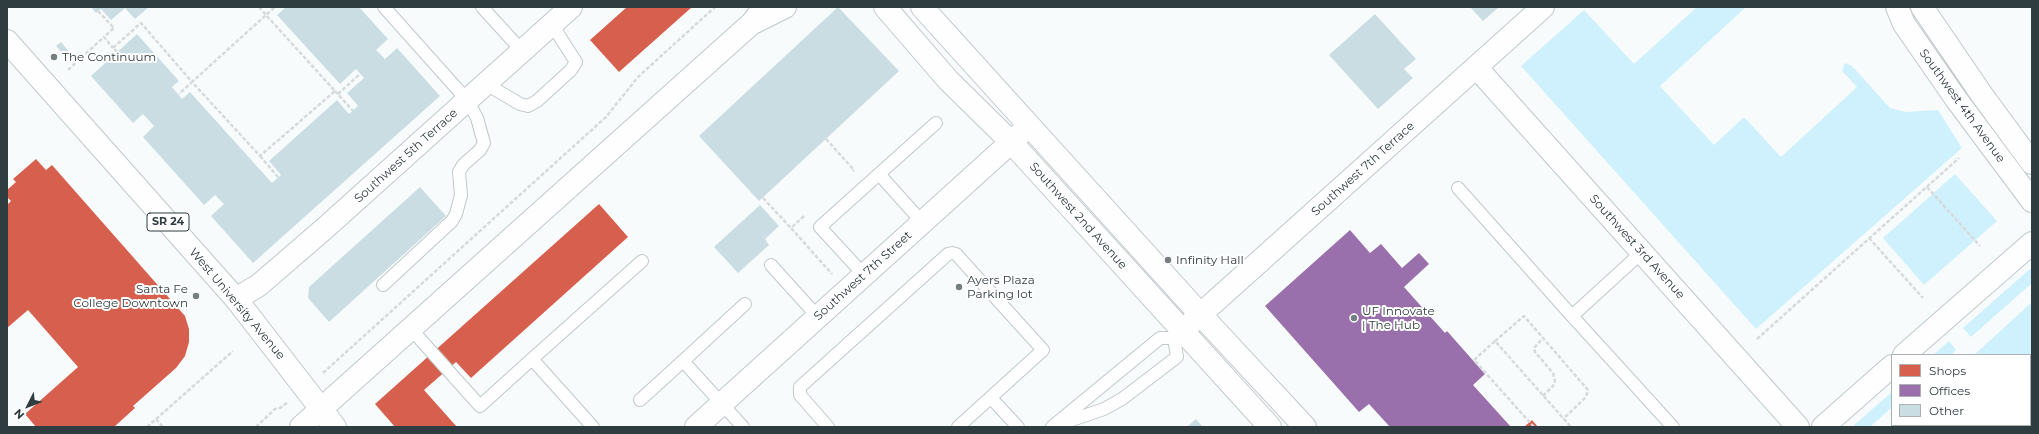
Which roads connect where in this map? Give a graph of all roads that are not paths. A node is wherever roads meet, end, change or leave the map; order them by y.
1 (384, 7) edge
2 (482, 7) edge
3 (571, 7) edge
4 (785, 7) edge
5 (885, 7) edge
6 (922, 7) edge
7 (1543, 7) edge
8 (1897, 7) edge
9 (1922, 7) edge
10 (758, 15) edge
11 (553, 23) junction
12 (7, 41) edge
13 (523, 52) junction
14 (1476, 67) junction
15 (486, 84) junction
16 (468, 101) junction
17 (936, 123) dead end
18 (1029, 126) junction
19 (1011, 142) junction
20 (2032, 163) edge
21 (879, 174) junction
22 (1458, 188) dead end
23 (2032, 201) edge
24 (922, 222) junction
25 (2032, 243) edge
26 (1641, 253) junction
27 (642, 261) dead end
28 (771, 265) dead end
29 (864, 275) junction
30 (383, 285) dead end
31 (236, 299) junction
32 (745, 304) dead end
33 (1200, 314) junction
34 (1572, 316) junction
35 (818, 317) junction
36 (411, 329) junction
37 (1178, 334) junction
38 (1905, 354) edge
39 (532, 359) junction
40 (683, 362) junction
41 (1891, 367) edge
42 (991, 398) junction
43 (640, 400) dead end
44 (722, 404) junction
45 (320, 409) junction
46 (1053, 426) edge
47 (301, 427) edge
48 (335, 427) edge
49 (593, 427) edge
50 (696, 427) edge
51 (743, 427) edge
52 (828, 427) edge
53 (958, 427) edge
54 (1018, 427) edge
55 (1270, 427) edge
56 (1305, 427) edge
57 (1673, 427) edge
58 (1798, 427) edge
59 (1823, 427) edge

1 - 16 lane
2 - 13 lane
3 - 11 street, Southwest 5th Terrace
4 - 10 street
5 - 19 street, Southwest 2nd Avenue
6 - 18 street, Southwest 2nd Avenue
7 - 14 street, Southwest 7th Terrace
8 - 23 street, Southwest 4th Avenue
9 - 20 street, Southwest 4th Avenue
10 - 36 street
11 - 13 street, Southwest 5th Terrace
11 - 15 lane
12 - 31 street, West University Avenue / SR 24
13 - 15 street, Southwest 5th Terrace
14 - 26 street, Southwest 3rd Avenue
14 - 33 street, Southwest 7th Terrace
15 - 16 street, Southwest 5th Terrace
16 - 30 lane
16 - 31 street, Southwest 5th Terrace
17 - 21 lane
18 - 19 street, Southwest 7th Street
18 - 33 street, Southwest 2nd Avenue
19 - 24 street, Southwest 7th Street
19 - 37 street, Southwest 2nd Avenue
21 - 24 lane
21 - 29 lane
22 - 34 lane
24 - 29 street, Southwest 7th Street
25 - 38 street
26 - 34 lane
26 - 58 street, Southwest 3rd Avenue
27 - 39 lane
28 - 35 lane
29 - 35 street, Southwest 7th Street
31 - 45 street, West University Avenue / SR 24
32 - 40 lane
33 - 37 street, Southwest 7th Terrace
33 - 56 street, Southwest 2nd Avenue
34 - 57 lane
35 - 44 street, Southwest 7th Street
36 - 39 lane
36 - 45 street
37 - 46 lane
37 - 46 lane
37 - 55 street, Southwest 2nd Avenue
39 - 49 lane
40 - 43 lane
40 - 44 lane
41 - 59 street
42 - 52 lane
42 - 53 lane
42 - 54 lane
44 - 50 street, Southwest 7th Street
44 - 51 lane
45 - 47 street
45 - 48 street, West University Avenue / SR 24

